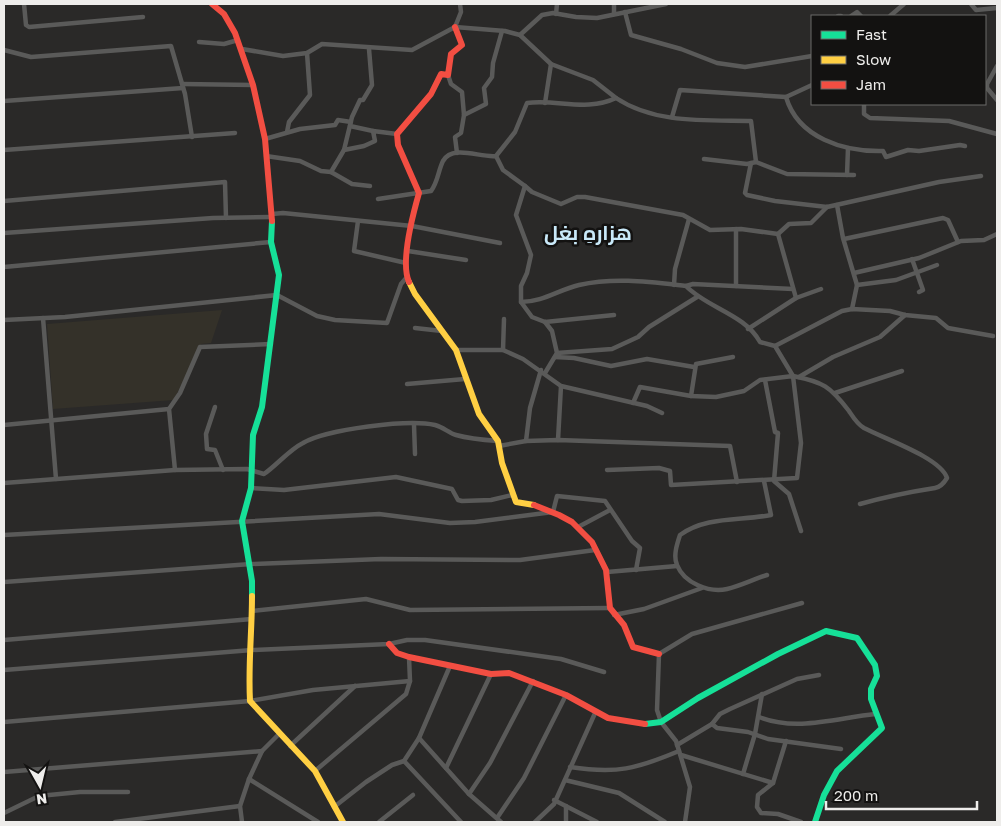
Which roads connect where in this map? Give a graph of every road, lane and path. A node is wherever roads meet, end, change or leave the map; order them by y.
1 (24, 4) edge
2 (212, 4) edge
3 (460, 4) edge
4 (557, 4) edge
5 (614, 4) edge
6 (666, 4) edge
7 (904, 4) edge
8 (971, 4) edge
9 (997, 8) edge
10 (625, 12) junction
11 (556, 14) junction
12 (614, 14) junction
13 (891, 15) edge
14 (143, 17) dead end
15 (455, 27) junction
16 (502, 31) junction
17 (520, 35) junction
18 (238, 40) junction
19 (200, 42) dead end
20 (242, 49) junction
21 (370, 49) junction
22 (4, 50) edge
23 (307, 53) junction
24 (811, 56) edge
25 (550, 64) junction
26 (997, 68) edge
27 (448, 75) junction
28 (253, 84) junction
29 (811, 85) edge
30 (182, 86) junction
31 (786, 97) junction
32 (616, 98) junction
33 (997, 100) edge
34 (4, 101) edge
35 (545, 103) junction
36 (864, 105) edge
37 (464, 115) junction
38 (672, 117) junction
39 (350, 124) junction
40 (287, 132) junction
41 (373, 132) junction
42 (235, 133) dead end
43 (397, 134) junction
44 (997, 134) edge
45 (192, 137) junction
46 (264, 139) junction
47 (965, 146) dead end
48 (848, 148) junction
49 (4, 150) edge
50 (344, 150) junction
51 (457, 153) junction
52 (266, 156) junction
53 (496, 156) junction
54 (704, 159) dead end
55 (753, 163) junction
56 (331, 172) junction
57 (847, 175) junction
58 (854, 175) dead end
59 (980, 176) dead end
60 (370, 186) dead end
61 (525, 186) junction
62 (419, 193) junction
63 (378, 199) dead end
64 (4, 201) edge
65 (837, 205) junction
66 (827, 207) junction
67 (272, 215) junction
68 (226, 218) junction
69 (689, 219) junction
70 (358, 221) junction
71 (412, 226) junction
72 (736, 229) junction
73 (4, 233) edge
74 (778, 234) junction
75 (997, 234) edge
76 (844, 239) junction
77 (271, 242) junction
78 (500, 242) dead end
79 (958, 242) junction
80 (408, 250) junction
81 (912, 259) junction
82 (466, 260) dead end
83 (406, 263) junction
84 (937, 265) dead end
85 (4, 267) edge
86 (854, 273) junction
87 (918, 274) junction
88 (407, 277) junction
89 (674, 285) junction
90 (857, 285) junction
91 (686, 286) junction
92 (736, 286) junction
93 (821, 288) dead end
94 (793, 289) junction
95 (919, 292) dead end
96 (277, 295) junction
97 (697, 297) junction
98 (796, 298) junction
99 (520, 302) junction
100 (852, 309) junction
101 (614, 315) dead end
102 (905, 315) junction
103 (43, 318) junction
104 (4, 320) edge
105 (504, 320) dead end
106 (545, 322) junction
107 (415, 328) dead end
108 (748, 329) junction
109 (442, 331) junction
110 (993, 336) dead end
111 (271, 344) junction
112 (775, 346) junction
113 (456, 350) junction
114 (503, 350) junction
115 (556, 355) junction
116 (733, 357) dead end
117 (694, 367) junction
118 (543, 371) junction
119 (902, 371) dead end
120 (793, 376) junction
121 (799, 377) junction
122 (465, 380) junction
123 (765, 380) junction
124 (407, 384) dead end
125 (561, 386) junction
126 (835, 393) junction
127 (692, 396) junction
128 (633, 402) junction
129 (215, 406) dead end
130 (169, 409) junction
131 (662, 413) dead end
132 (51, 420) junction
133 (4, 425) edge
134 (414, 425) junction
135 (558, 440) junction
136 (526, 441) junction
137 (499, 444) junction
138 (415, 454) dead end
139 (175, 470) junction
140 (223, 470) junction
141 (607, 470) dead end
142 (252, 471) junction
143 (56, 479) junction
144 (764, 481) junction
145 (774, 481) junction
146 (738, 482) junction
147 (4, 483) edge
148 (251, 488) junction
149 (512, 494) junction
150 (860, 504) dead end
151 (610, 510) junction
152 (553, 512) junction
153 (242, 521) junction
154 (580, 526) junction
155 (801, 531) dead end
156 (4, 535) edge
157 (595, 550) junction
158 (251, 564) junction
159 (677, 566) junction
160 (636, 570) junction
161 (606, 572) junction
162 (767, 575) dead end
163 (4, 582) edge
164 (702, 588) junction
165 (802, 603) dead end
166 (610, 608) junction
167 (252, 615) junction
168 (613, 615) junction
169 (4, 640) edge
170 (389, 644) junction
171 (252, 650) junction
172 (659, 654) junction
173 (408, 657) junction
174 (450, 666) junction
175 (4, 670) edge
176 (604, 672) dead end
177 (491, 674) junction
178 (819, 675) dead end
179 (410, 681) junction
180 (534, 681) junction
181 (356, 685) junction
182 (762, 694) junction
183 (566, 695) junction
184 (250, 701) junction
185 (596, 711) junction
186 (874, 714) junction
187 (759, 717) junction
188 (4, 722) edge
189 (661, 722) junction
190 (712, 724) junction
191 (279, 734) junction
192 (756, 734) junction
193 (419, 738) junction
194 (786, 741) junction
195 (677, 744) junction
196 (290, 746) junction
197 (841, 749) dead end
198 (262, 751) junction
199 (680, 753) junction
200 (404, 761) junction
201 (570, 767) junction
202 (446, 768) junction
203 (315, 771) junction
204 (4, 772) edge
205 (743, 774) junction
206 (249, 779) junction
207 (565, 780) junction
208 (773, 783) junction
209 (128, 792) dead end
210 (469, 794) junction
211 (413, 795) dead end
212 (554, 800) junction
213 (240, 806) junction
214 (566, 806) junction
215 (334, 807) junction
216 (4, 813) edge
217 (499, 820) edge
218 (115, 822) edge
219 (242, 822) edge
220 (318, 822) edge
221 (343, 822) edge
222 (379, 822) edge
223 (461, 822) edge
224 (535, 822) edge
225 (566, 822) edge
226 (597, 822) edge
227 (665, 822) edge
228 (685, 822) edge
229 (801, 822) edge
230 (815, 822) edge

1 - 14 street
2 - 18 street
3 - 15 street
4 - 11 street
5 - 12 street
6 - 10 street
7 - 13 street
8 - 9 street
10 - 12 street
10 - 24 street
11 - 12 street
11 - 17 street
15 - 16 street
15 - 21 street
15 - 27 street
16 - 17 street
16 - 37 street
17 - 25 street
18 - 19 street
18 - 20 street
20 - 23 street
20 - 28 street
21 - 23 street
21 - 39 street
22 - 30 street
23 - 40 street
25 - 32 street
25 - 35 street
26 - 33 street
27 - 37 street
27 - 43 street
28 - 30 street
28 - 46 street
29 - 31 street
30 - 34 street
30 - 45 street
31 - 38 street
31 - 48 street
32 - 35 street
32 - 38 street
35 - 53 street
36 - 44 street
37 - 51 street
38 - 55 street
39 - 40 street
39 - 41 street
39 - 50 street
40 - 46 street
41 - 43 street
41 - 50 street
42 - 45 street
43 - 62 street
45 - 49 street
46 - 52 street
47 - 48 street
48 - 57 street
50 - 56 street
51 - 53 street
51 - 62 street
52 - 56 street
52 - 67 street
53 - 61 street
54 - 55 street
55 - 57 street
55 - 66 street
56 - 60 street
57 - 58 street
59 - 65 street
61 - 69 street
61 - 99 street
62 - 63 street
62 - 71 street
64 - 68 street
65 - 66 street
65 - 76 street
66 - 74 street
67 - 68 street
67 - 70 street
67 - 77 street
68 - 73 street
69 - 72 street
69 - 89 street
70 - 71 street
70 - 83 street
71 - 78 street
71 - 80 street
72 - 74 street
72 - 92 street
74 - 94 street
75 - 79 street
76 - 79 street
76 - 86 street
77 - 85 street
77 - 96 street
79 - 81 street
80 - 82 street
80 - 83 street
81 - 86 street
81 - 87 street
83 - 88 street
84 - 87 street
86 - 90 street
87 - 90 street
87 - 95 street
88 - 96 street
88 - 109 street
89 - 91 street
89 - 99 street
90 - 100 street
91 - 92 street
91 - 97 street
92 - 94 street
93 - 98 street
94 - 98 street
96 - 103 street
96 - 111 street
97 - 108 street
97 - 115 street
98 - 108 street
99 - 106 street
100 - 102 street
100 - 112 street
101 - 106 street
102 - 110 street
102 - 121 street
103 - 104 street
103 - 132 street
105 - 114 street
106 - 115 street
107 - 109 street
108 - 112 street
109 - 113 street
111 - 130 street
111 - 142 street
112 - 120 street
113 - 114 street
113 - 122 street
114 - 118 street
115 - 117 street
115 - 118 street
116 - 117 street
117 - 127 street
118 - 125 street
118 - 136 street
119 - 126 street
120 - 121 street
120 - 123 street
120 - 145 street
121 - 126 street
122 - 124 street
122 - 137 street
123 - 127 street
123 - 145 street
125 - 128 street
125 - 135 street
126 - 150 street
127 - 128 street
128 - 131 street
129 - 140 street
130 - 132 street
130 - 139 street
132 - 133 street
132 - 143 street
134 - 137 street
134 - 138 street
134 - 142 street
135 - 136 street
135 - 146 street
136 - 137 street
137 - 149 street
139 - 140 street
139 - 143 street
140 - 142 street
141 - 146 street
142 - 148 street
143 - 147 street
144 - 145 street
144 - 146 street
144 - 159 street
145 - 155 street
148 - 149 street
148 - 153 street
149 - 152 street
151 - 152 street
151 - 154 street
151 - 160 street
152 - 153 street
152 - 154 street
153 - 156 street
153 - 158 street
154 - 157 street
157 - 158 street
157 - 161 street
158 - 163 street
158 - 167 street
159 - 160 street
159 - 164 street
160 - 161 street
161 - 166 street
162 - 164 street
164 - 168 street
165 - 172 street
166 - 167 street
166 - 168 street
167 - 169 street
167 - 171 street
168 - 172 street
170 - 171 street
170 - 173 street
170 - 176 street
171 - 175 street
171 - 184 street
172 - 189 street
173 - 174 street
173 - 179 street
174 - 177 street
174 - 193 street
177 - 180 street
177 - 202 street
178 - 182 street
179 - 181 street
179 - 203 street
180 - 183 street
180 - 210 street
181 - 184 street
181 - 196 street
182 - 187 street
182 - 190 street
183 - 185 street
183 - 217 street
184 - 188 street
184 - 191 street
185 - 189 street
185 - 201 street
186 - 187 street
186 - 189 street
186 - 230 street
187 - 192 street
189 - 195 street
190 - 192 street
190 - 195 street
191 - 196 street
191 - 198 street
192 - 194 street
192 - 205 street
193 - 200 street
193 - 202 street
194 - 197 street
194 - 208 street
195 - 199 street
196 - 203 street
198 - 204 street
198 - 206 street
199 - 201 street
199 - 205 street
199 - 228 street
200 - 215 street
200 - 223 street
201 - 207 street
202 - 210 street
203 - 215 street
205 - 208 street
206 - 213 street
206 - 220 street
207 - 212 street
207 - 227 street
208 - 229 street
209 - 216 street
210 - 217 street
211 - 222 street
212 - 214 street
212 - 224 street
213 - 218 street
213 - 219 street
214 - 225 street
214 - 226 street
215 - 221 street

